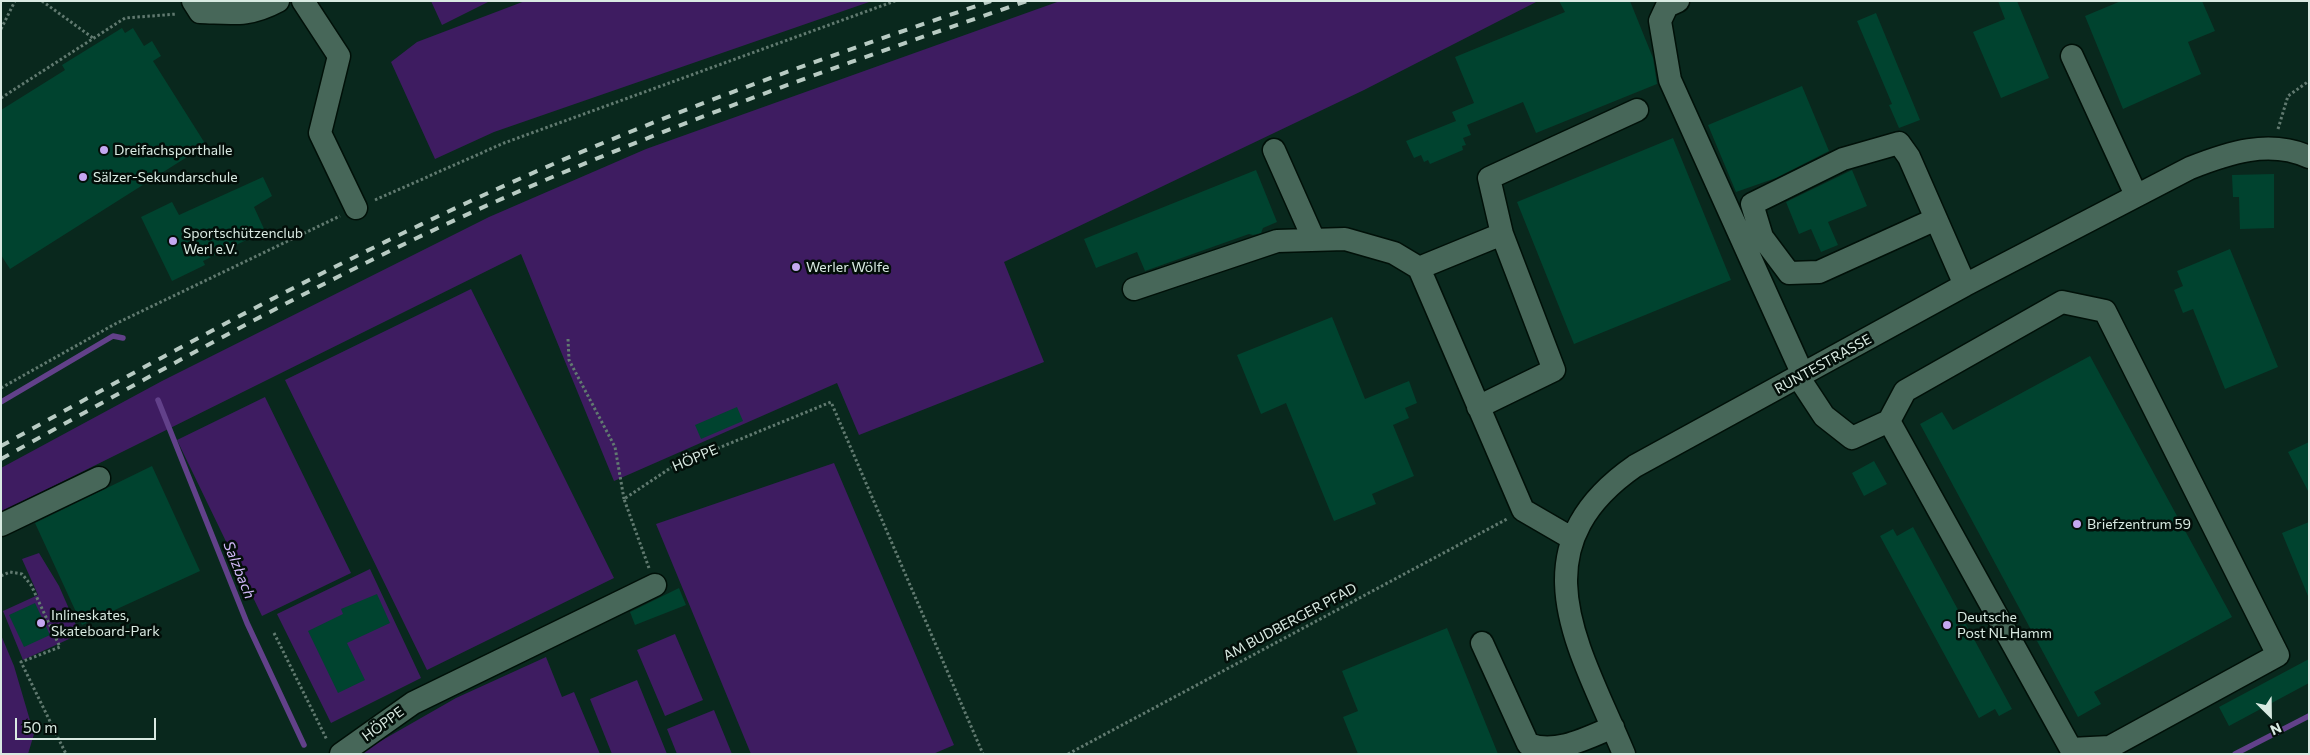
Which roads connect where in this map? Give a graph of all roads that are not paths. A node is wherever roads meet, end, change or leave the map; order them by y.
1 (278, 1) edge
2 (303, 1) edge
3 (1678, 1) edge
4 (197, 7) edge
5 (2072, 56) dead end
6 (1637, 110) dead end
7 (1274, 150) dead end
8 (2309, 157) edge
9 (2136, 195) junction
10 (356, 208) road end
11 (1936, 219) junction
12 (1502, 234) junction
13 (1314, 240) junction
14 (1419, 268) junction
15 (1965, 285) junction
16 (1134, 290) dead end
17 (1801, 376) junction
18 (1478, 407) junction
19 (1889, 421) junction
20 (99, 478) dead end
21 (1, 525) edge
22 (1573, 539) junction
23 (655, 585) road end
24 (1482, 643) dead end
25 (1613, 727) junction
26 (335, 749) edge
27 (1624, 754) edge

1 - 4 street
2 - 10 street
3 - 17 street
5 - 9 street
6 - 12 street
7 - 13 street
8 - 9 street, RUNTESTRASSE
9 - 15 street, RUNTESTRASSE
11 - 11 street
11 - 15 street
12 - 14 street
12 - 18 street
13 - 14 street
13 - 16 street
14 - 18 street
15 - 17 street, RUNTESTRASSE
17 - 19 street
17 - 22 street, RUNTESTRASSE
18 - 22 street
19 - 19 street
20 - 21 street
22 - 25 street, RUNTESTRASSE
23 - 26 street, HÖPPE
24 - 25 street
25 - 27 street, RUNTESTRASSE

